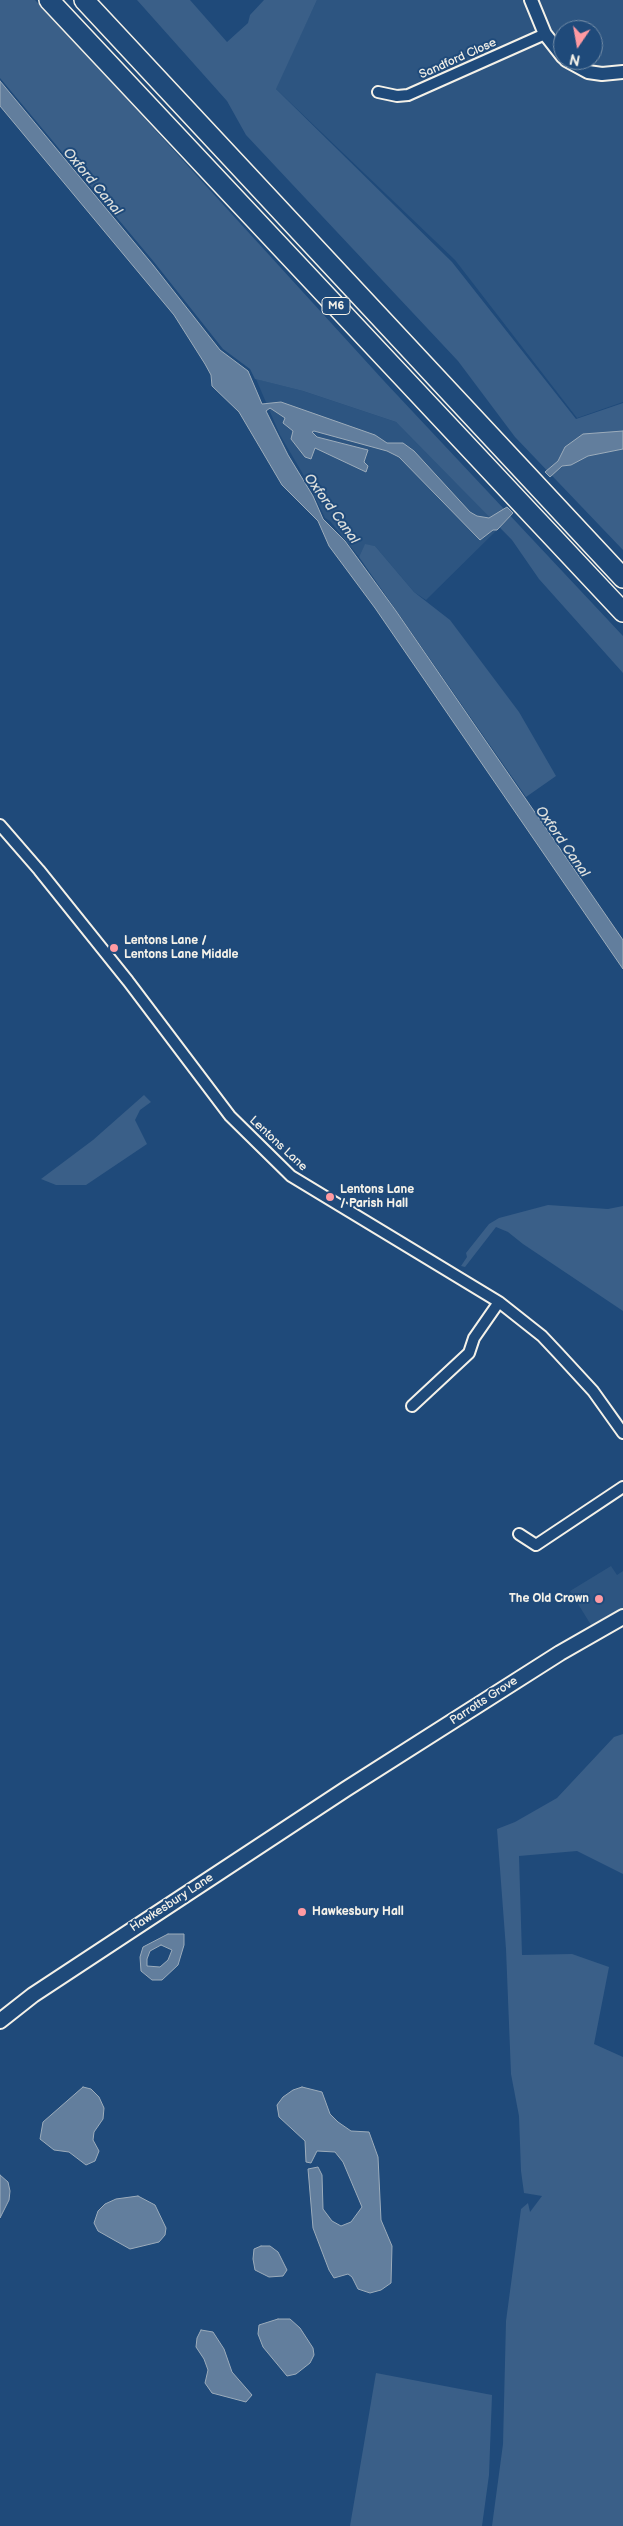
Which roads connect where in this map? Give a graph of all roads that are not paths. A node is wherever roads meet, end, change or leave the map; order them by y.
1 (49, 0) edge
2 (84, 0) edge
3 (531, 0) edge
4 (545, 34) junction
5 (553, 44) edge
6 (584, 70) edge
7 (623, 72) edge
8 (378, 92) dead end
9 (623, 578) edge
10 (623, 612) edge
11 (0, 825) edge
12 (499, 1302) junction
13 (414, 1402) dead end
14 (620, 1420) edge
15 (623, 1433) edge
16 (623, 1487) edge
17 (518, 1534) dead end
18 (623, 1617) edge
19 (346, 1788) joint
20 (0, 2021) edge

1 - 10 highway, M6
2 - 9 highway, M6
3 - 4 street
4 - 5 street
4 - 8 street, Sandford Close
6 - 7 street
11 - 12 street, Lentons Lane
12 - 13 street
12 - 14 street, Lentons Lane
14 - 15 street, Lentons Lane
16 - 17 street
18 - 19 main road, Parrotts Grove
19 - 20 main road, Hawkesbury Lane

